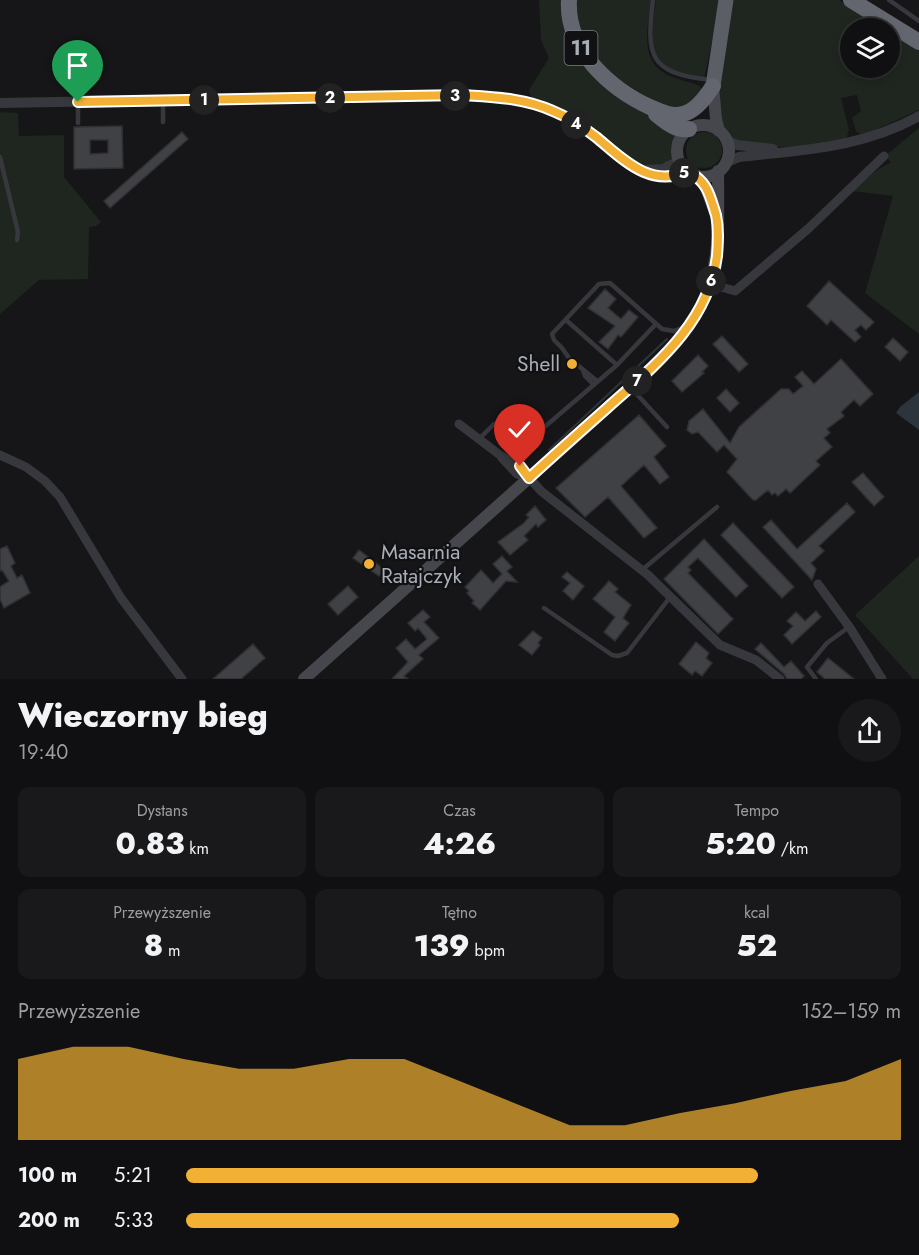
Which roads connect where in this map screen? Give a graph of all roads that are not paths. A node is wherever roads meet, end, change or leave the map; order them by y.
1 (569, 0) edge
2 (653, 0) edge
3 (726, 0) edge
4 (851, 0) edge
5 (889, 0) edge
6 (919, 21) edge
7 (919, 42) edge
8 (713, 83) junction
9 (163, 101) junction
10 (78, 102) junction
11 (0, 103) edge
12 (644, 105) junction
13 (919, 116) edge
14 (163, 122) dead end
15 (78, 123) dead end
16 (695, 127) junction
17 (723, 136) junction
18 (788, 152) junction
19 (884, 156) dead end
20 (0, 157) edge
21 (679, 161) junction
22 (722, 167) junction
23 (636, 170) junction
24 (693, 174) junction
25 (718, 226) junction
26 (17, 240) dead end
27 (711, 284) junction
28 (566, 320) junction
29 (693, 321) junction
30 (656, 324) junction
31 (617, 365) junction
32 (595, 382) junction
33 (630, 387) junction
34 (459, 424) dead end
35 (667, 427) dead end
36 (479, 439) junction
37 (0, 455) edge
38 (529, 478) junction
39 (717, 507) dead end
40 (642, 570) junction
41 (818, 584) dead end
42 (671, 596) junction
43 (544, 608) dead end
44 (849, 627) junction
45 (182, 679) edge
46 (304, 679) edge
47 (780, 679) edge
48 (816, 679) edge
49 (882, 679) edge

1 - 12 highway, 11
2 - 8 lane
3 - 8 highway
4 - 7 highway
5 - 6 lane
8 - 12 highway, 11
8 - 16 main road
8 - 17 main road
9 - 10 street
9 - 14 lane
9 - 23 street
10 - 11 street
10 - 15 lane
12 - 16 highway, 11
13 - 18 street
16 - 17 main road
16 - 21 main road
17 - 18 street
17 - 22 main road
18 - 22 street
19 - 27 street
20 - 26 lane
21 - 23 street
21 - 24 main road
22 - 24 main road
22 - 25 main road
23 - 24 street
24 - 25 main road
25 - 27 main road
27 - 29 main road
28 - 30 lane
28 - 31 lane
28 - 32 lane
29 - 30 lane
29 - 33 main road
30 - 31 lane
31 - 32 lane
32 - 36 lane
33 - 35 lane
33 - 38 main road
34 - 36 street
36 - 38 street
37 - 45 street
38 - 40 street
38 - 46 main road
39 - 40 lane
40 - 42 street
41 - 44 street
42 - 43 lane
42 - 47 street
44 - 48 lane
44 - 49 street

